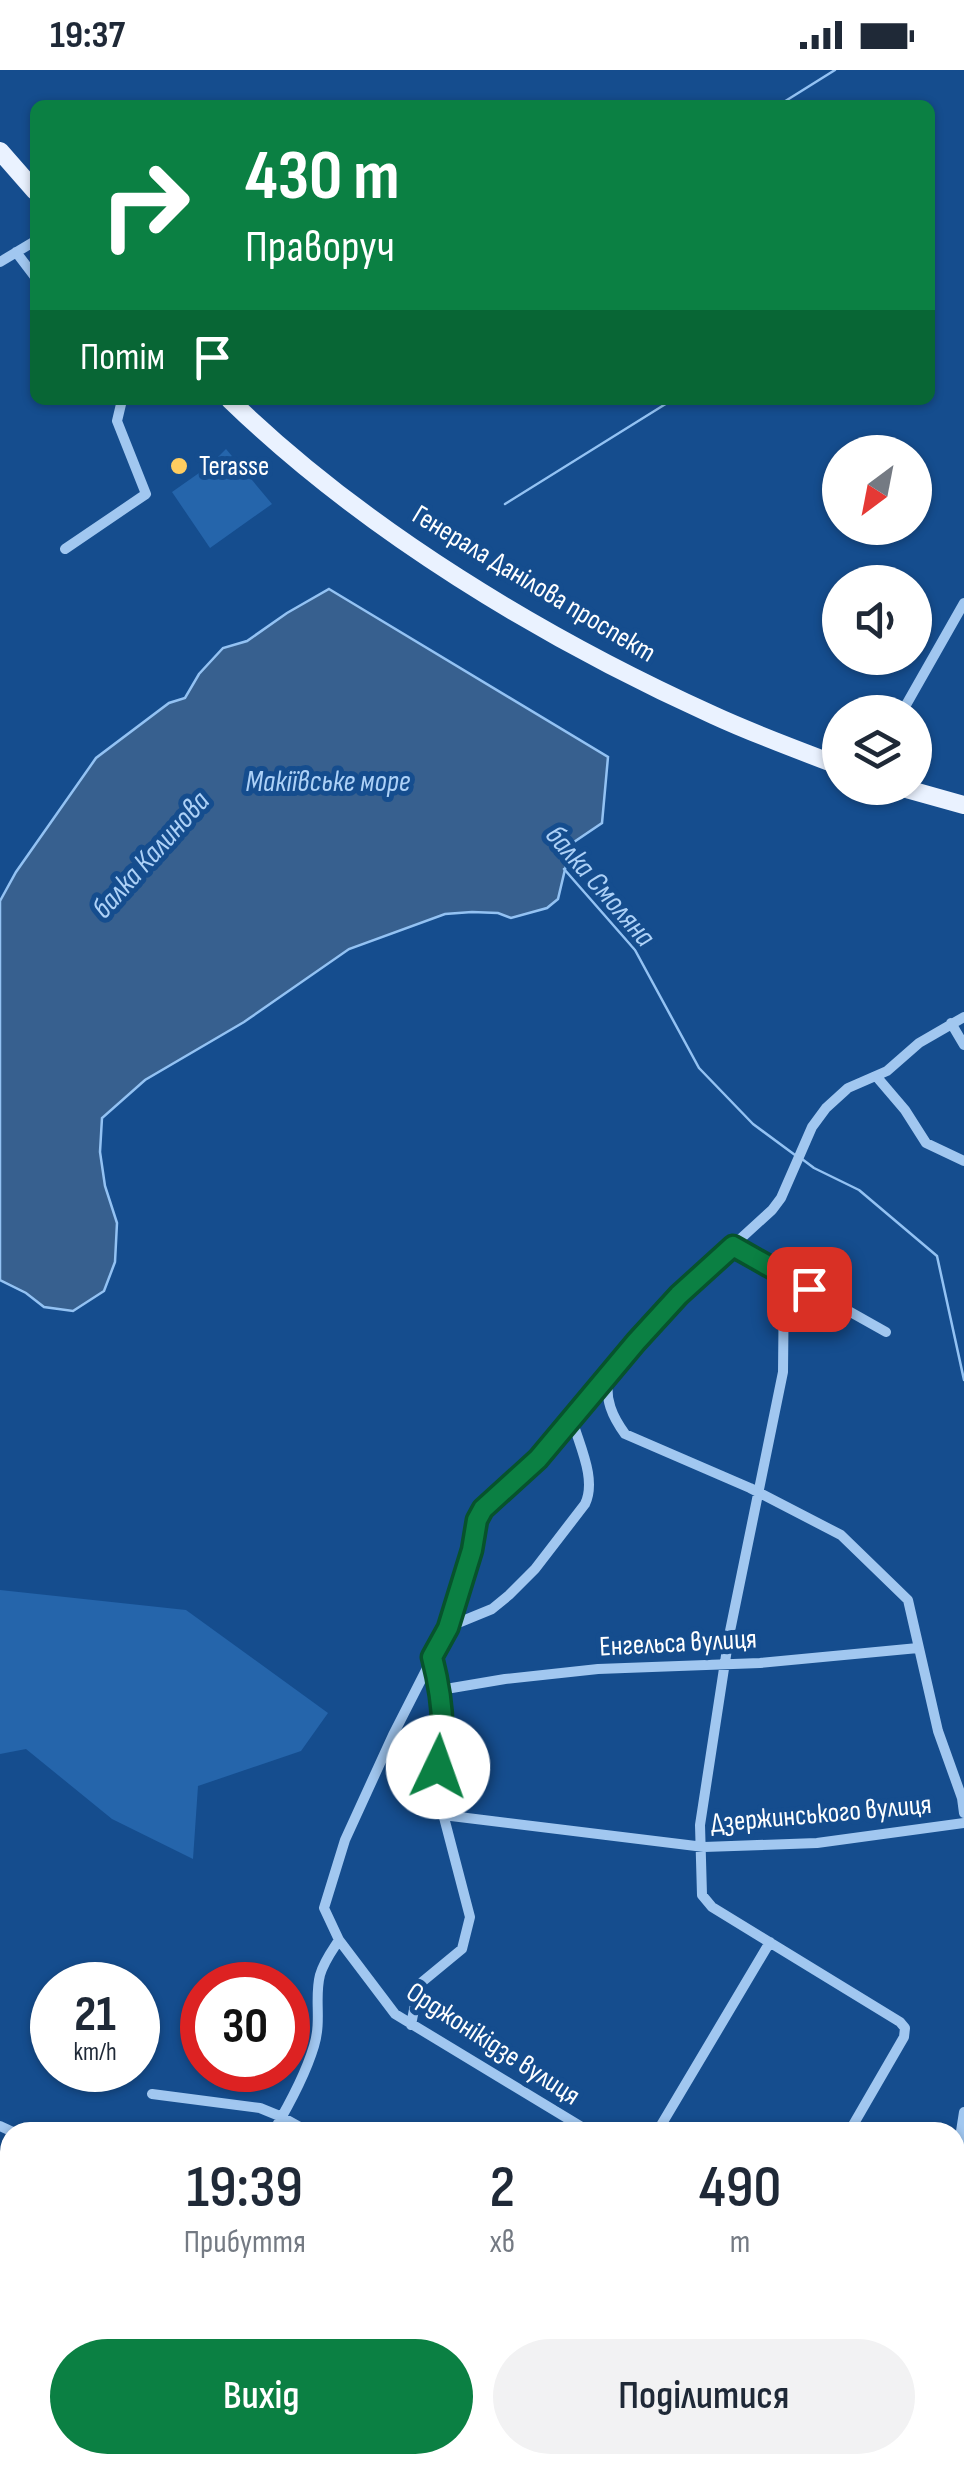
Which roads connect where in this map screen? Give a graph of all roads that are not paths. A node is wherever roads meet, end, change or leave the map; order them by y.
1 (0, 151) edge
2 (30, 185) edge
3 (30, 245) edge
4 (16, 252) junction
5 (0, 262) edge
6 (30, 270) edge
7 (121, 405) edge
8 (235, 405) edge
9 (65, 549) dead end
10 (964, 603) edge
11 (912, 695) edge
12 (822, 759) edge
13 (932, 796) edge
14 (964, 805) edge
15 (964, 1018) edge
16 (952, 1023) junction
17 (964, 1045) edge
18 (876, 1076) junction
19 (964, 1160) edge
20 (733, 1246) junction
21 (784, 1275) junction
22 (886, 1332) dead end
23 (608, 1375) junction
24 (572, 1418) junction
25 (758, 1492) junction
26 (448, 1628) junction
27 (918, 1648) junction
28 (432, 1657) junction
29 (725, 1664) junction
30 (440, 1690) junction
31 (964, 1812) edge
32 (443, 1815) junction
33 (964, 1824) edge
34 (701, 1847) junction
35 (339, 1940) junction
36 (770, 1942) junction
37 (411, 2025) junction
38 (152, 2094) dead end
39 (282, 2117) junction
40 (279, 2122) edge
41 (291, 2122) edge
42 (573, 2122) edge
43 (663, 2122) edge
44 (857, 2122) edge

1 - 2 main road
3 - 4 street
4 - 5 street
4 - 6 street
7 - 9 street
8 - 12 main road, Генерала Данілова проспект
10 - 11 street
13 - 14 main road
15 - 16 street
16 - 17 street
16 - 18 street
18 - 19 street
18 - 20 street
20 - 21 street
20 - 23 street
21 - 22 street
21 - 25 street
23 - 24 street
23 - 25 street
24 - 26 street
24 - 26 street
25 - 27 street
25 - 29 street
26 - 28 street
27 - 29 street, Енгельса вулиця
27 - 31 street
28 - 30 street
28 - 35 street
29 - 30 street, Енгельса вулиця
29 - 34 street
30 - 32 street
32 - 34 street, Дзержинського вулиця
32 - 37 street
33 - 34 street, Дзержинського вулиця
34 - 36 street
35 - 37 street, Орджонікідзе вулиця
35 - 39 street
36 - 43 street
36 - 44 street
37 - 42 street, Орджонікідзе вулиця
38 - 39 street
39 - 40 street
39 - 41 street

